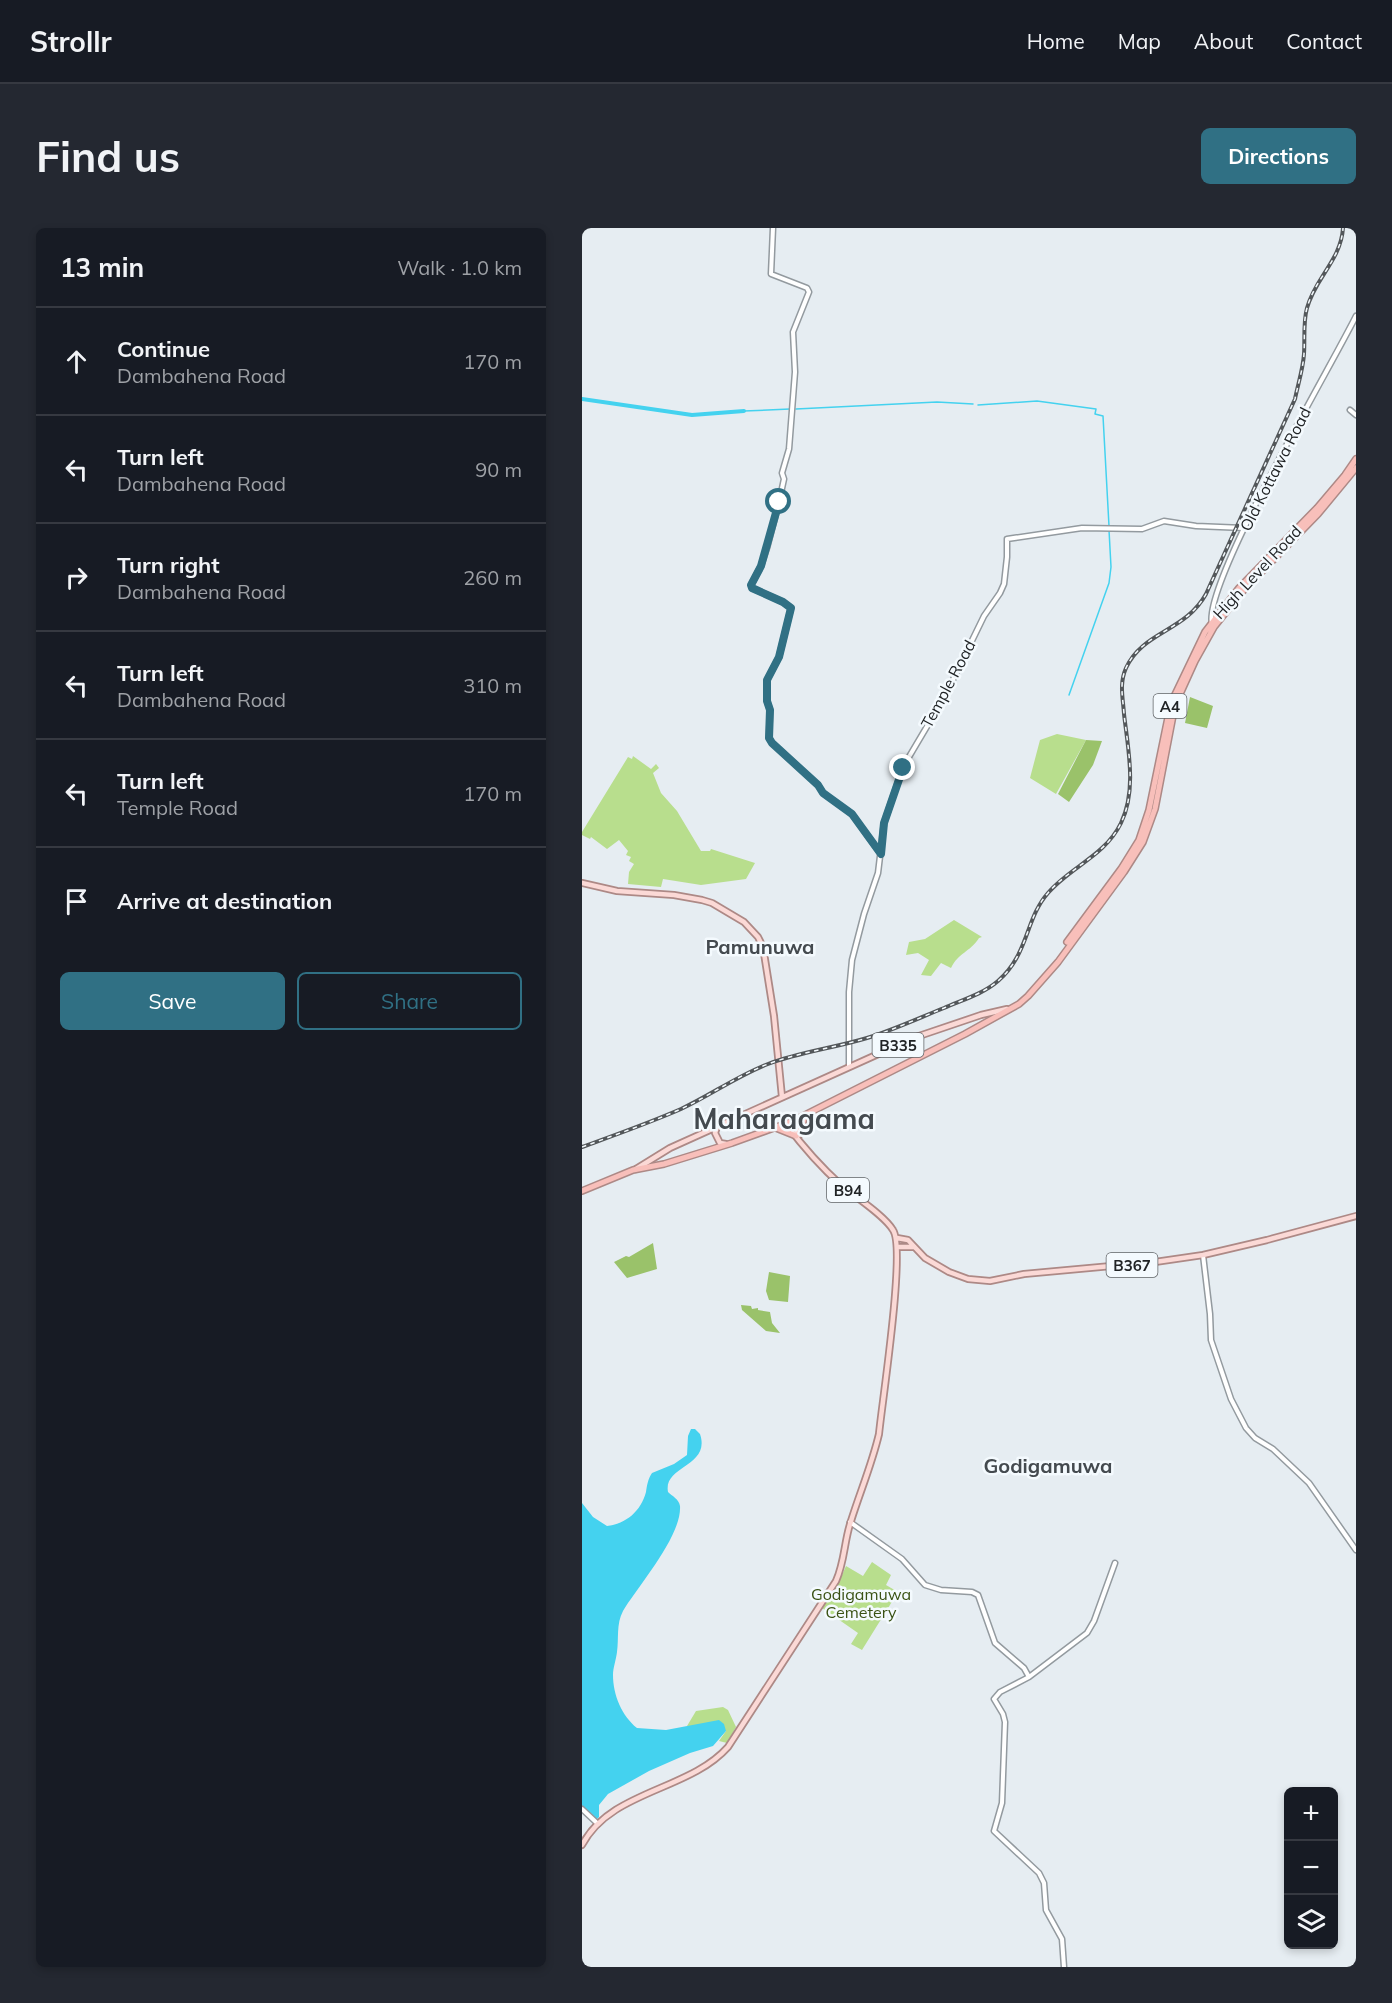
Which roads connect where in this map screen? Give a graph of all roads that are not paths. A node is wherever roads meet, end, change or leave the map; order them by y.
1 (773, 228) edge
2 (1356, 316) edge
3 (1350, 410) dead end
4 (1356, 415) edge
5 (1356, 459) edge
6 (1356, 468) edge
7 (1245, 528) junction
8 (1213, 625) junction
9 (881, 854) junction
10 (582, 883) edge
11 (1013, 1008) junction
12 (981, 1015) junction
13 (985, 1024) junction
14 (849, 1066) junction
15 (782, 1097) junction
16 (806, 1115) junction
17 (793, 1121) junction
18 (786, 1124) junction
19 (717, 1127) junction
20 (776, 1128) junction
21 (798, 1136) junction
22 (728, 1144) junction
23 (633, 1170) junction
24 (582, 1191) edge
25 (1356, 1216) edge
26 (897, 1238) junction
27 (898, 1247) junction
28 (913, 1247) junction
29 (1203, 1255) junction
30 (850, 1522) junction
31 (1356, 1550) edge
32 (1115, 1563) dead end
33 (1029, 1677) junction
34 (582, 1809) edge
35 (598, 1824) junction
36 (582, 1845) edge
37 (1064, 1967) edge

1 - 9 street
2 - 7 street, Old Kottawa Road
3 - 4 street
5 - 8 highway, High Level Road / A4
6 - 8 highway, High Level Road / A4
7 - 8 street, Old Kottawa Road
7 - 9 street, Temple Road
8 - 11 highway, High Level Road / A4
9 - 14 street, Temple Road
10 - 15 main road
11 - 12 main road, B335
11 - 13 highway, High Level Road / A4
12 - 13 main road
12 - 14 main road, B335
13 - 16 highway, High Level Road / A4
14 - 15 main road, B335
15 - 19 main road, B335
16 - 17 highway, High Level Road / A4
16 - 21 highway
17 - 18 highway, High Level Road / A4
17 - 21 main road, B94
18 - 20 highway, High Level Road / A4
18 - 21 main road, B94
19 - 22 main road
19 - 23 main road, B335
20 - 21 highway
20 - 22 highway, High Level Road / A4
21 - 26 main road, B94
22 - 23 highway, High Level Road / A4
23 - 24 highway, High Level Road / A4
25 - 29 main road, B367
26 - 27 main road
26 - 28 main road, B367
27 - 28 main road
27 - 30 main road
28 - 29 main road, B367
29 - 31 street
30 - 33 street
30 - 35 main road
32 - 33 street
33 - 37 street
34 - 35 street
35 - 36 main road

